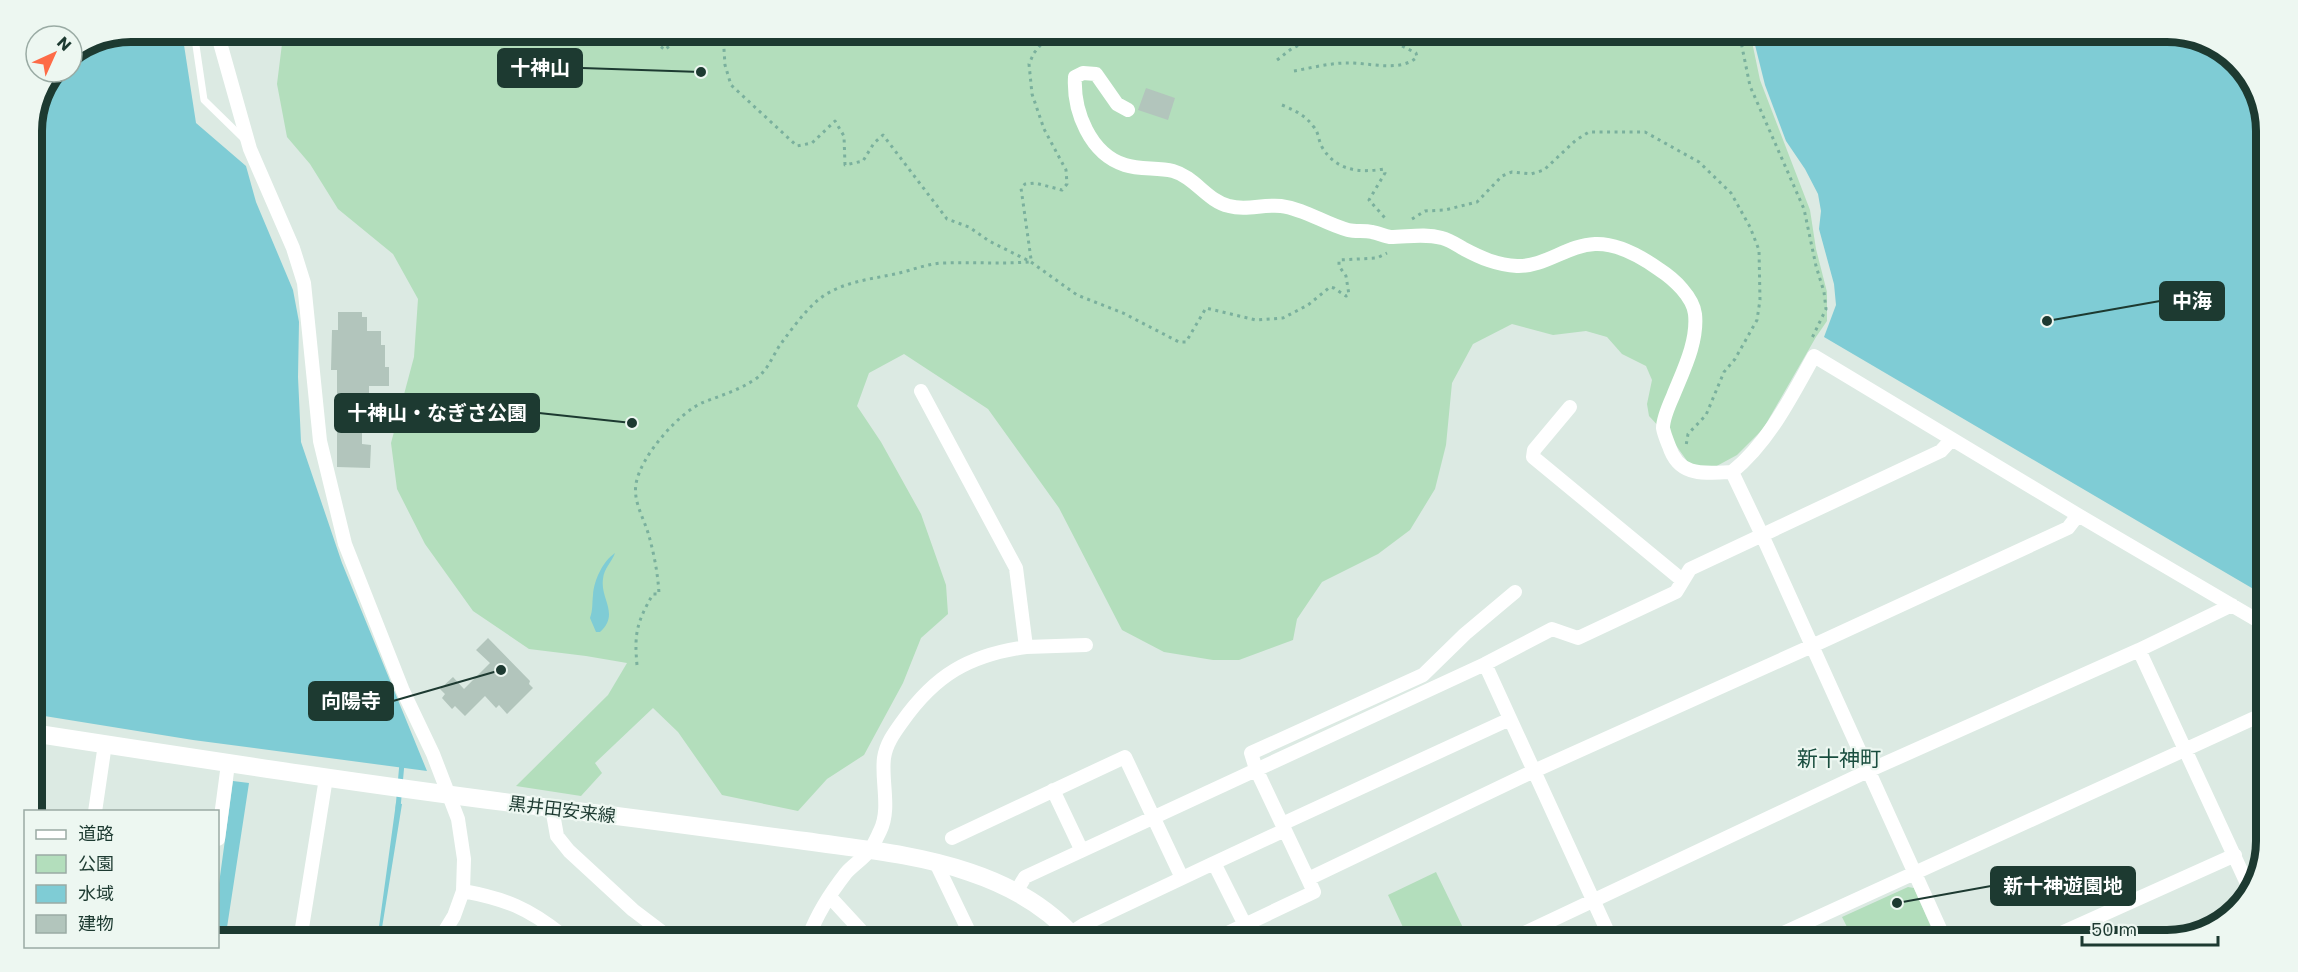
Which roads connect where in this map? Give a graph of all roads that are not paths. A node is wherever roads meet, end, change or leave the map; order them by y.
1 (195, 42) edge
2 (220, 42) edge
3 (1128, 110) dead end
4 (250, 150) junction
5 (921, 391) dead end
6 (1570, 407) dead end
7 (1952, 439) junction
8 (1732, 472) junction
9 (2078, 515) junction
10 (1762, 535) junction
11 (1682, 580) junction
12 (1515, 592) dead end
13 (2232, 605) junction
14 (2256, 619) edge
15 (1086, 645) dead end
16 (1812, 646) junction
17 (1026, 647) junction
18 (2139, 650) junction
19 (1485, 664) junction
20 (2256, 717) edge
21 (1510, 719) junction
22 (42, 735) edge
23 (105, 744) junction
24 (2186, 751) junction
25 (228, 764) junction
26 (1256, 769) junction
27 (1534, 771) junction
28 (1868, 771) junction
29 (326, 778) junction
30 (1053, 790) junction
31 (448, 796) junction
32 (552, 808) junction
33 (94, 810) edge
34 (1154, 816) junction
35 (1284, 827) junction
36 (219, 831) edge
37 (952, 837) dead end
38 (1081, 849) junction
39 (870, 850) junction
40 (2235, 855) junction
41 (936, 863) junction
42 (1215, 863) junction
43 (1914, 872) junction
44 (1182, 878) junction
45 (1308, 879) junction
46 (2246, 881) edge
47 (463, 891) junction
48 (1016, 892) junction
49 (830, 897) junction
50 (1593, 900) junction
51 (1245, 925) junction
52 (303, 930) edge
53 (445, 930) edge
54 (554, 930) edge
55 (659, 930) edge
56 (812, 930) edge
57 (861, 930) edge
58 (968, 930) edge
59 (1066, 930) edge
60 (1078, 930) edge
61 (1234, 930) edge
62 (1531, 930) edge
63 (1607, 930) edge
64 (1789, 930) edge
65 (1940, 930) edge
66 (2068, 930) edge

1 - 4 lane
2 - 4 street
3 - 8 street
4 - 31 street
5 - 17 street
6 - 11 street
7 - 8 street
7 - 9 street
7 - 10 street
8 - 10 street
9 - 13 street
9 - 16 street
10 - 11 street
10 - 16 street
11 - 19 street
12 - 26 street
13 - 14 street
13 - 18 street
15 - 17 street
16 - 27 street
16 - 28 street
17 - 39 street
18 - 24 street
18 - 28 street
19 - 21 street
19 - 26 street
20 - 24 street
21 - 27 street
21 - 35 street
22 - 23 main road, 黒井田安来線
23 - 25 main road, 黒井田安来線
23 - 33 street
24 - 40 street
24 - 43 street
25 - 29 main road, 黒井田安来線
25 - 36 street
26 - 34 street
26 - 35 street
27 - 45 street
27 - 50 street
28 - 43 street
28 - 50 street
29 - 31 main road, 黒井田安来線
29 - 52 street
30 - 34 street
30 - 37 street
30 - 38 street
31 - 32 main road, 黒井田安来線
31 - 47 street
32 - 39 main road, 黒井田安来線
32 - 55 street
34 - 38 street
34 - 44 street
35 - 42 street
35 - 45 street
38 - 48 street
39 - 41 main road, 黒井田安来線
39 - 49 street
40 - 46 street
40 - 66 street
41 - 48 main road, 黒井田安来線
41 - 58 street
42 - 44 street
42 - 51 street
43 - 64 street
43 - 65 street
44 - 60 street
45 - 51 street
47 - 53 street
47 - 54 street
48 - 59 main road, 黒井田安来線
49 - 56 street
49 - 57 street
50 - 62 street
50 - 63 street
51 - 61 street

